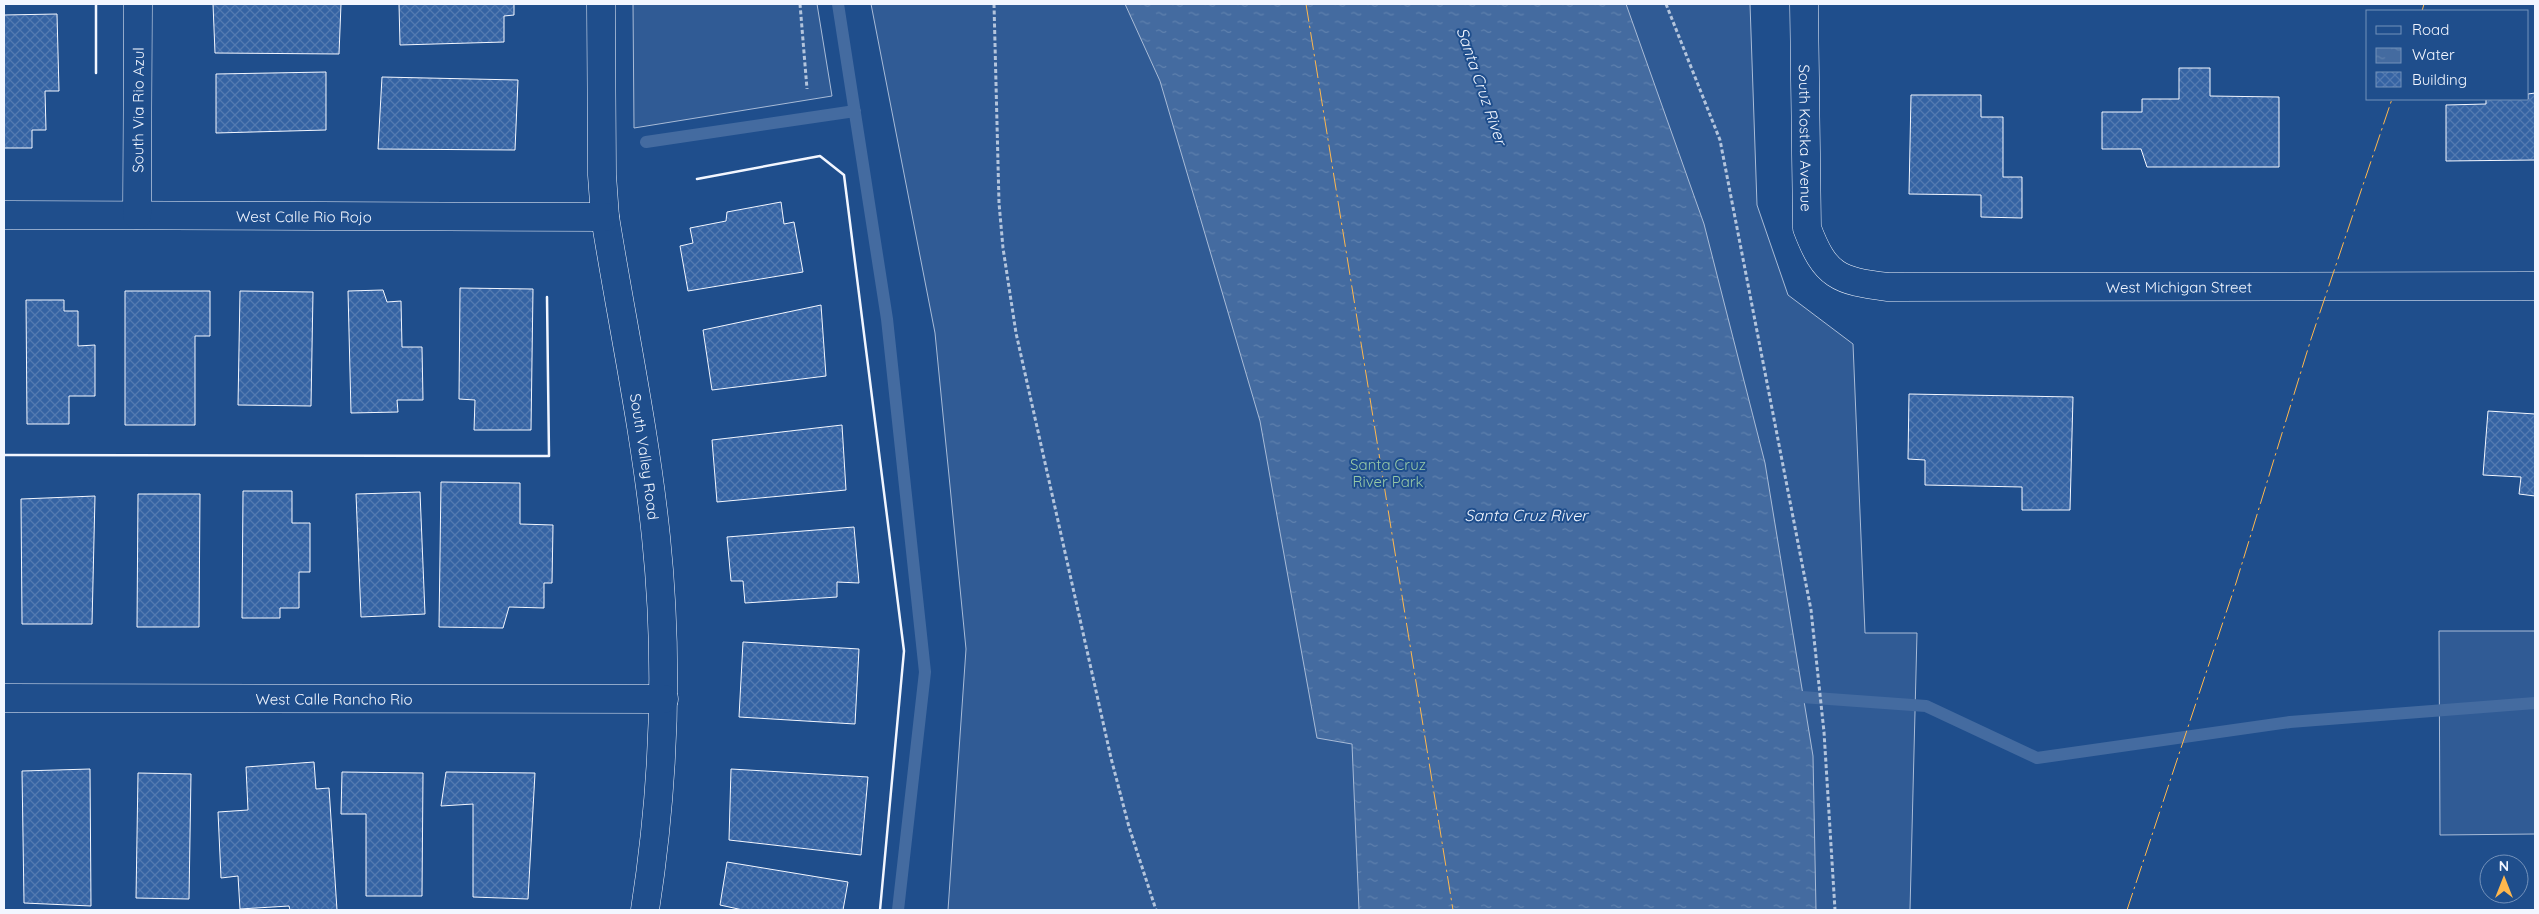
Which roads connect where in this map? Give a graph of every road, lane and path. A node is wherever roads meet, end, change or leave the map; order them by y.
1 (138, 4) edge
2 (601, 4) edge
3 (800, 4) edge
4 (994, 4) edge
5 (1666, 4) edge
6 (1804, 4) edge
7 (806, 90) dead end
8 (4, 215) edge
9 (137, 216) junction
10 (605, 217) junction
11 (1826, 267) joint
12 (2535, 286) edge
13 (4, 698) edge
14 (664, 699) junction
15 (645, 910) edge
16 (1156, 910) edge
17 (1835, 910) edge

1 - 9 street, South Via Rio Azul
2 - 10 street, South Valley Road
3 - 7 path
4 - 16 path
5 - 17 path
6 - 11 street, South Kostka Avenue
8 - 9 street, West Calle Rio Rojo
9 - 10 street, West Calle Rio Rojo
10 - 14 street, South Valley Road
11 - 12 street, West Michigan Street
13 - 14 street, West Calle Rancho Rio
14 - 15 street, South Valley Road

